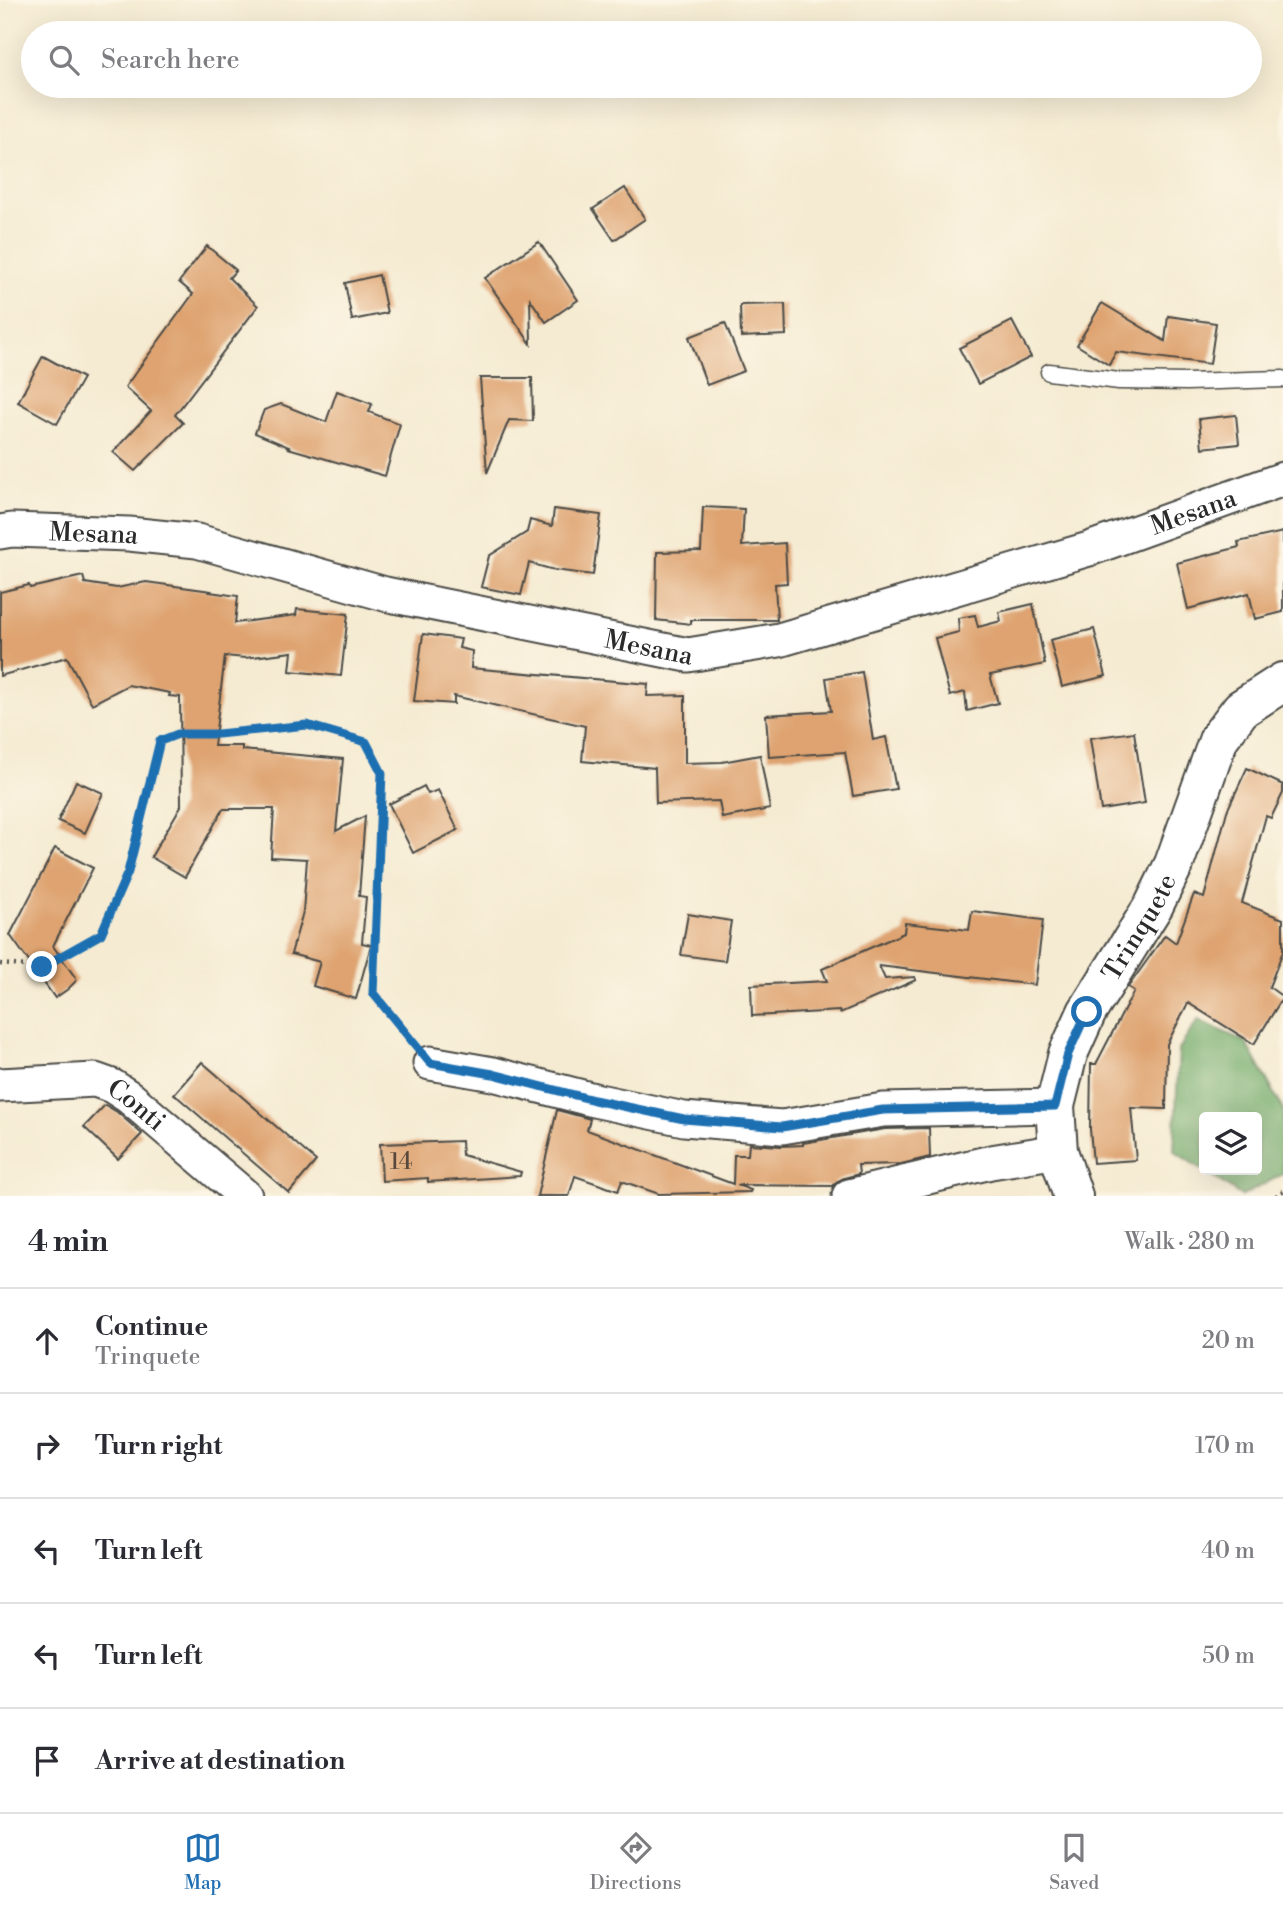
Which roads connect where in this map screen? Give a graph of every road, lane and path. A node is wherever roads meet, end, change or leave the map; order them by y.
1 (1049, 372) dead end
2 (1283, 379) edge
3 (1283, 479) edge
4 (0, 532) edge
5 (1283, 682) edge
6 (0, 964) edge
7 (430, 1063) joint
8 (0, 1085) edge
9 (1055, 1106) junction
10 (1058, 1151) junction
11 (1283, 1191) edge
12 (245, 1196) edge
13 (849, 1196) edge
14 (1073, 1196) edge
15 (1276, 1196) edge

1 - 2 lane
3 - 4 street, Mesana
5 - 9 street, Trinquete
6 - 7 path
7 - 9 street
8 - 12 street, Conti
9 - 10 street, Trinquete
10 - 13 street
10 - 14 street, Trinquete
11 - 15 path

